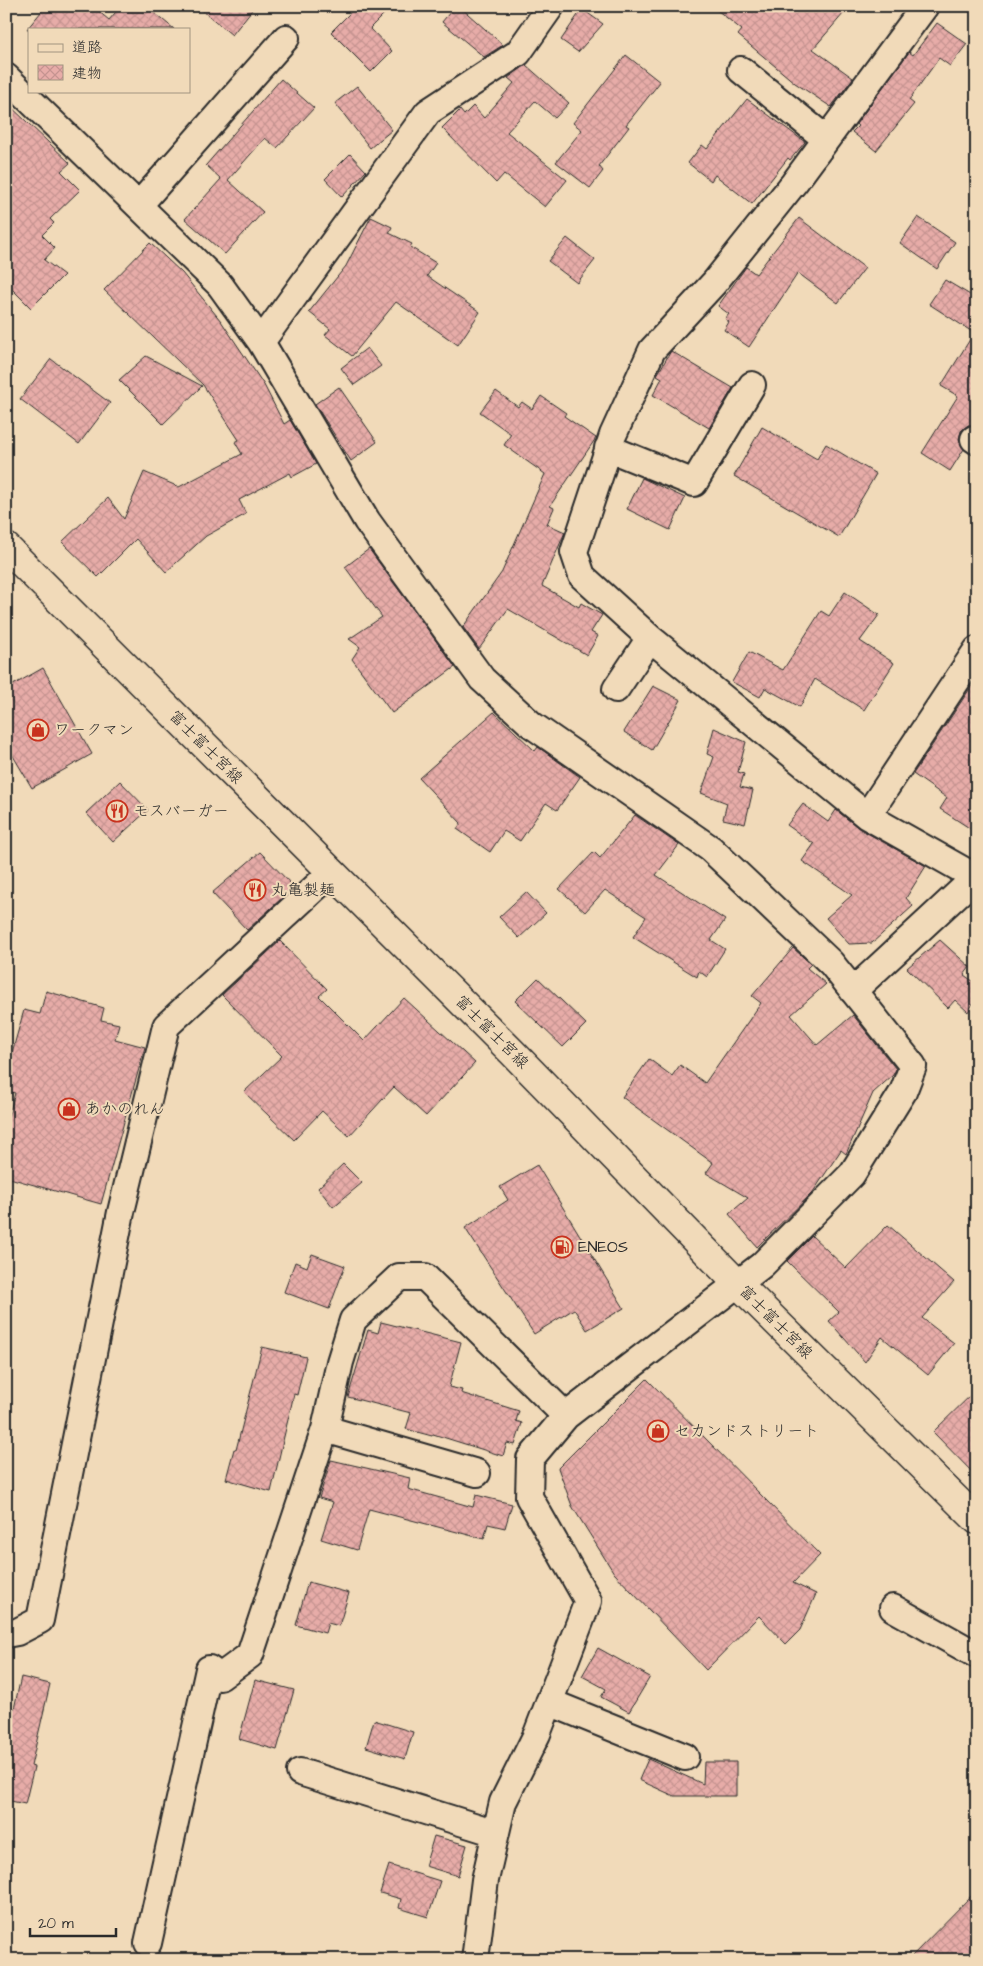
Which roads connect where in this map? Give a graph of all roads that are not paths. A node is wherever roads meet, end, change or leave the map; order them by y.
1 (551, 6) edge
2 (925, 6) edge
3 (286, 38) dead end
4 (741, 70) dead end
5 (6, 78) edge
6 (826, 139) junction
7 (139, 205) junction
8 (261, 342) junction
9 (752, 385) dead end
10 (608, 448) junction
11 (6, 547) edge
12 (650, 638) junction
13 (977, 650) edge
14 (616, 689) dead end
15 (867, 816) junction
16 (332, 872) junction
17 (976, 878) edge
18 (853, 991) junction
19 (737, 1283) junction
20 (566, 1416) junction
21 (326, 1429) junction
22 (477, 1473) dead end
23 (977, 1520) edge
24 (893, 1608) dead end
25 (6, 1634) edge
26 (977, 1655) edge
27 (549, 1702) junction
28 (685, 1757) dead end
29 (300, 1772) dead end
30 (496, 1833) junction
31 (148, 1943) dead end
32 (475, 1960) edge

1 - 8 street
2 - 6 street
3 - 7 street
4 - 6 street
5 - 7 street
6 - 10 street
7 - 8 street
8 - 18 street
9 - 10 street
10 - 12 street
11 - 16 main road, 富士富士宮線
12 - 14 street
12 - 15 street
13 - 15 street
15 - 17 street
16 - 19 main road, 富士富士宮線
16 - 25 street
17 - 18 street
18 - 19 street
19 - 20 street
19 - 23 main road, 富士富士宮線
20 - 21 street
20 - 27 street
21 - 22 street
21 - 31 street
24 - 26 street
27 - 28 street
27 - 30 street
29 - 30 street
30 - 32 street

